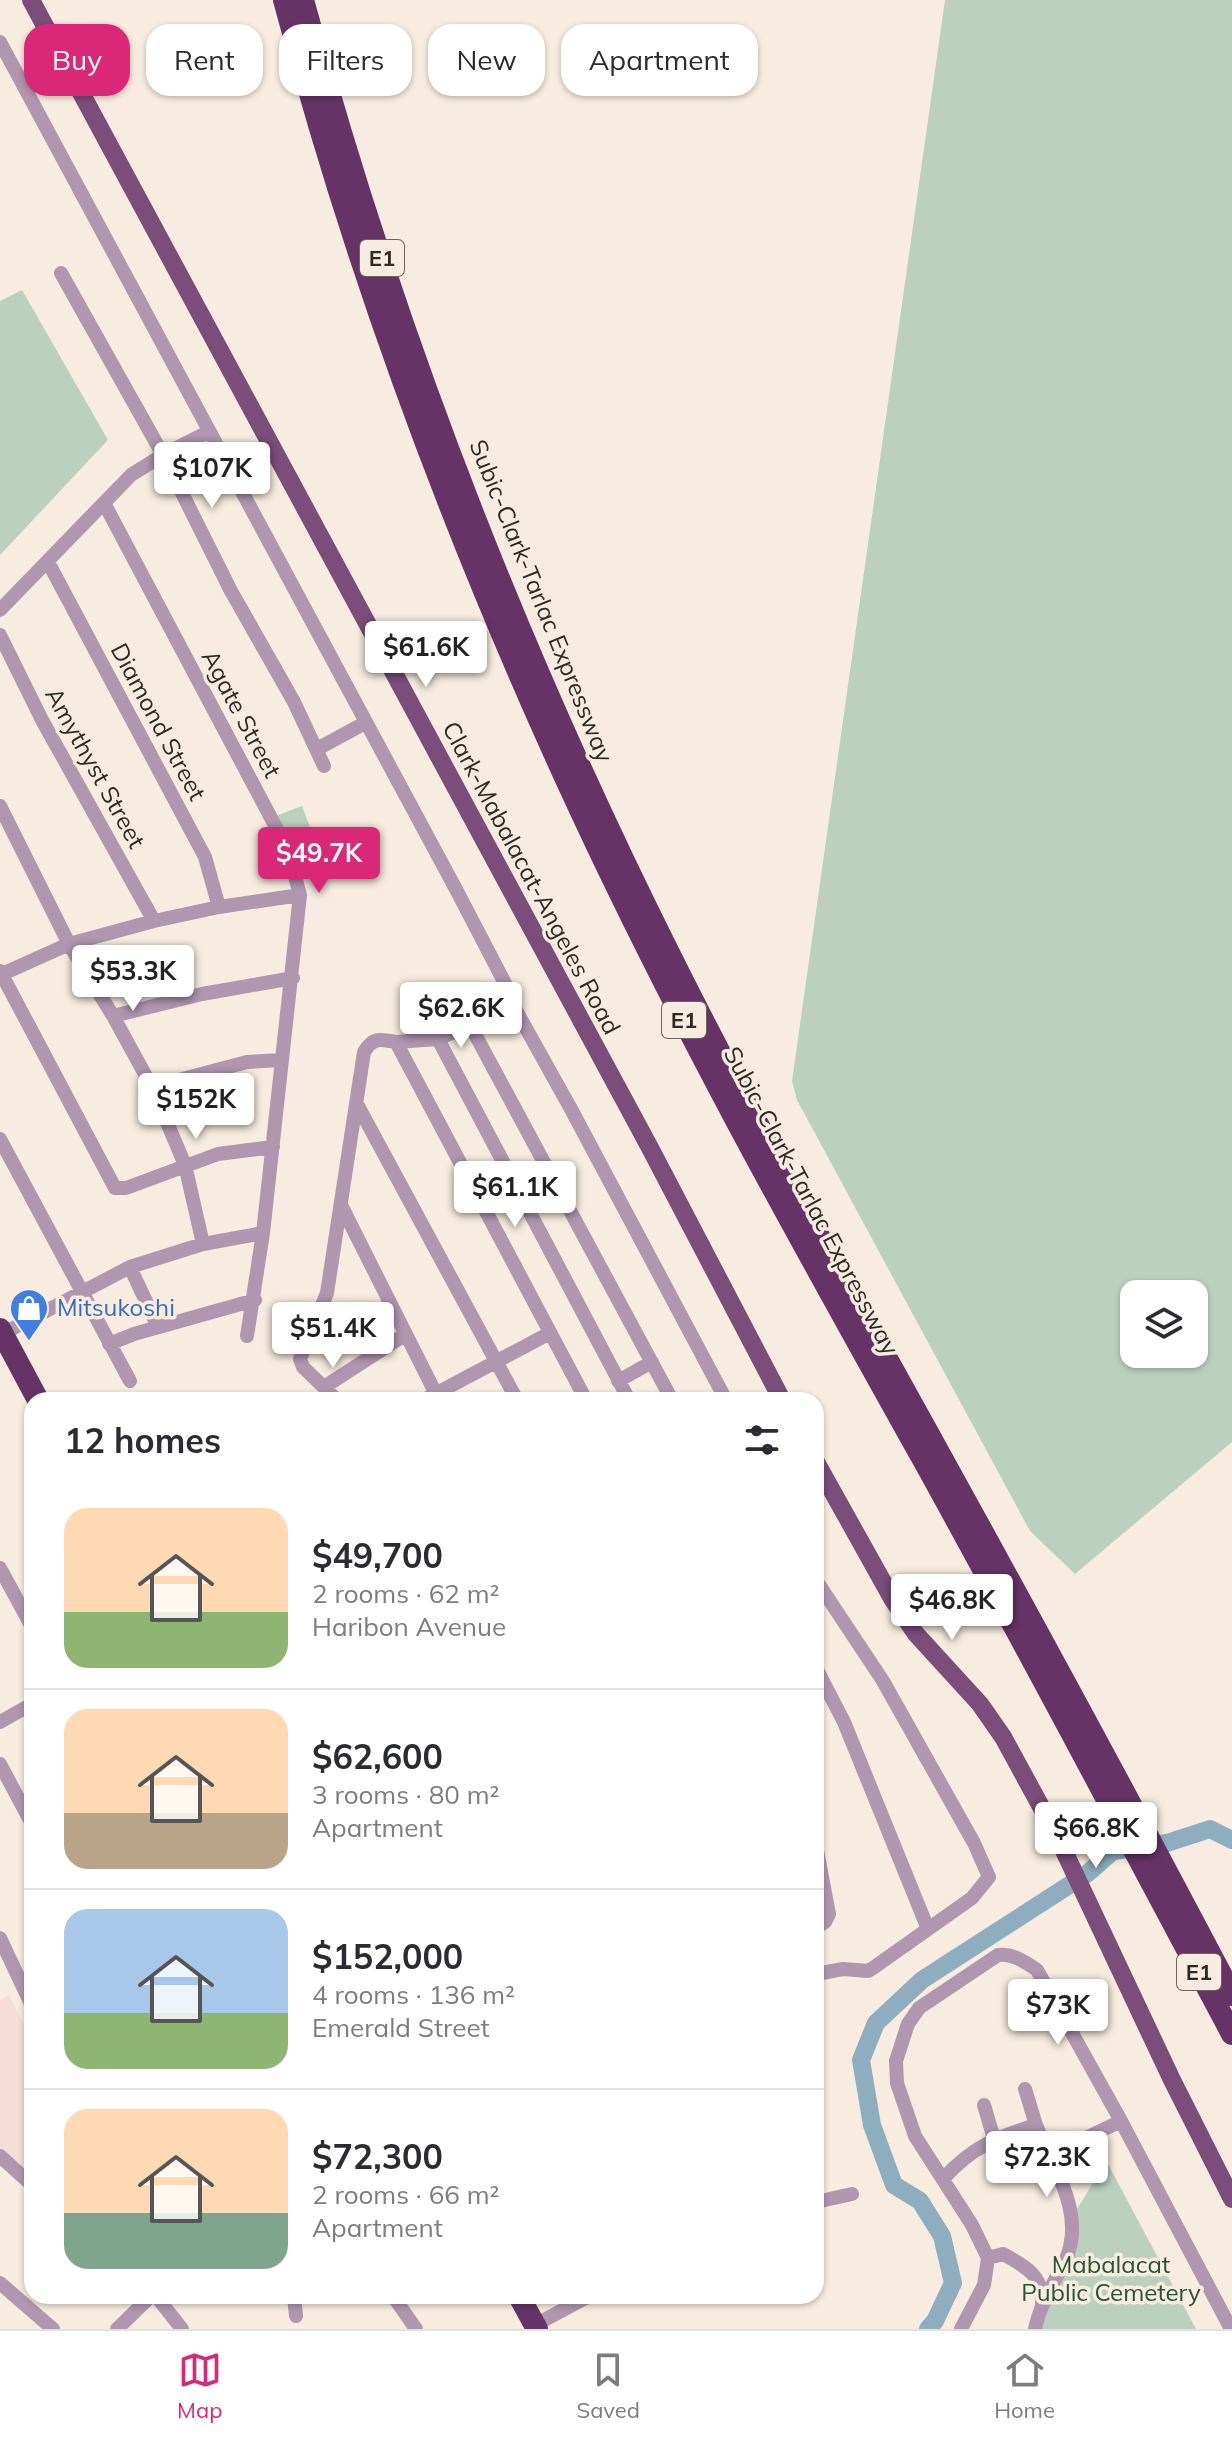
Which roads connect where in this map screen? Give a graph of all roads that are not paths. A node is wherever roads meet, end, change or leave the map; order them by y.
1 (31, 0) edge
2 (284, 0) edge
3 (305, 0) edge
4 (0, 42) edge
5 (61, 273) dead end
6 (208, 432) junction
7 (163, 455) junction
8 (104, 503) junction
9 (48, 562) junction
10 (0, 610) edge
11 (0, 635) edge
12 (365, 723) junction
13 (317, 749) junction
14 (324, 766) dead end
15 (0, 806) edge
16 (300, 895) junction
17 (219, 907) junction
18 (154, 921) junction
19 (69, 944) junction
20 (1, 973) edge
21 (293, 978) junction
22 (513, 1005) junction
23 (113, 1016) junction
24 (470, 1025) junction
25 (438, 1039) junction
26 (396, 1042) junction
27 (282, 1060) junction
28 (152, 1087) junction
29 (357, 1104) junction
30 (0, 1139) edge
31 (273, 1147) junction
32 (185, 1165) junction
33 (342, 1207) junction
34 (263, 1233) junction
35 (203, 1244) junction
36 (130, 1267) junction
37 (83, 1292) junction
38 (255, 1300) junction
39 (158, 1327) junction
40 (1, 1331) edge
41 (550, 1333) junction
42 (406, 1334) junction
43 (247, 1336) dead end
44 (109, 1344) junction
45 (497, 1361) junction
46 (652, 1362) junction
47 (130, 1381) dead end
48 (618, 1381) junction
49 (324, 1387) junction
50 (34, 1392) edge
51 (329, 1392) edge
52 (430, 1392) edge
53 (443, 1392) edge
54 (513, 1392) edge
55 (582, 1392) edge
56 (624, 1392) edge
57 (668, 1392) edge
58 (722, 1392) edge
59 (778, 1392) edge
60 (824, 1476) edge
61 (0, 1568) edge
62 (824, 1592) edge
63 (15, 1597) junction
64 (0, 1606) edge
65 (24, 1613) edge
66 (824, 1683) edge
67 (24, 1708) edge
68 (0, 1722) edge
69 (0, 1764) edge
70 (1115, 1795) junction
71 (24, 1809) edge
72 (824, 1887) edge
73 (1174, 1905) junction
74 (824, 1923) edge
75 (928, 1929) junction
76 (2, 1946) edge
77 (824, 1973) edge
78 (24, 1990) edge
79 (1232, 1995) edge
80 (1232, 2034) edge
81 (1025, 2089) dead end
82 (984, 2105) dead end
83 (1121, 2121) junction
84 (1036, 2125) junction
85 (994, 2139) junction
86 (0, 2156) edge
87 (1049, 2156) junction
88 (24, 2178) edge
89 (944, 2178) junction
90 (852, 2194) dead end
91 (1232, 2199) edge
92 (824, 2200) edge
93 (988, 2258) junction
94 (0, 2283) edge
95 (24, 2304) edge
96 (24, 2304) edge
97 (145, 2304) edge
98 (161, 2304) edge
99 (295, 2304) edge
100 (399, 2304) edge
101 (523, 2304) edge
102 (575, 2304) edge
103 (1041, 2308) junction
104 (296, 2316) dead end
105 (536, 2327) edge
106 (53, 2329) edge
107 (117, 2329) edge
108 (182, 2329) edge
109 (416, 2329) edge
110 (961, 2329) edge
111 (1035, 2329) edge
112 (1231, 2329) edge

1 - 59 main road, Clark-Mabalacat-Angeles Road
2 - 70 highway, Subic-Clark-Tarlac Expressway / E1
3 - 70 highway, Subic-Clark-Tarlac Expressway / E1
4 - 6 street
5 - 7 street
6 - 7 street
6 - 12 street
7 - 8 street
7 - 13 street
8 - 9 street
8 - 16 street, Agate Street
9 - 10 street
9 - 17 street, Diamond Street
11 - 18 street, Amythyst Street
12 - 13 street
12 - 22 street
13 - 14 street
15 - 19 street
16 - 17 street
16 - 21 street, Agate Street
17 - 18 street
18 - 19 street
19 - 20 street
19 - 23 street
20 - 32 street
21 - 23 street
21 - 27 street, Agate Street
22 - 24 street
22 - 58 street
23 - 28 street
24 - 25 street
24 - 46 street
25 - 26 street
25 - 48 street
26 - 29 street
26 - 41 street
27 - 28 street
27 - 31 street, Agate Street
28 - 32 street
29 - 33 street
29 - 45 street
30 - 37 street
31 - 32 street
31 - 34 street, Agate Street
32 - 35 street
33 - 42 street
33 - 49 street
34 - 35 street
34 - 38 street, Agate Street
35 - 36 street
36 - 37 street
36 - 39 street
37 - 40 street
37 - 44 street
38 - 39 street
38 - 43 street, Agate Street
39 - 44 street
40 - 50 highway
41 - 45 street
41 - 55 street
42 - 49 street
42 - 52 street
44 - 47 street
45 - 53 street
45 - 54 street
46 - 48 street
46 - 57 street
48 - 56 street
49 - 51 street
60 - 91 main road
61 - 63 street
62 - 75 street
63 - 64 street
63 - 65 street
66 - 75 street
67 - 68 street
69 - 71 street
70 - 73 highway, Subic-Clark-Tarlac Expressway / E1
72 - 74 street
73 - 79 highway, Subic-Clark-Tarlac Expressway / E1
73 - 80 highway, Subic-Clark-Tarlac Expressway / E1
75 - 77 street
76 - 78 street
81 - 84 street
82 - 85 street
83 - 87 street
83 - 89 street
83 - 112 street
84 - 85 street
84 - 87 street
85 - 89 street
86 - 88 street
87 - 103 street
89 - 93 street
90 - 92 street
93 - 103 street
93 - 110 street
94 - 95 street
96 - 106 street
97 - 107 street
98 - 108 street
99 - 104 street
100 - 109 street
101 - 105 highway
102 - 105 street
103 - 111 street

